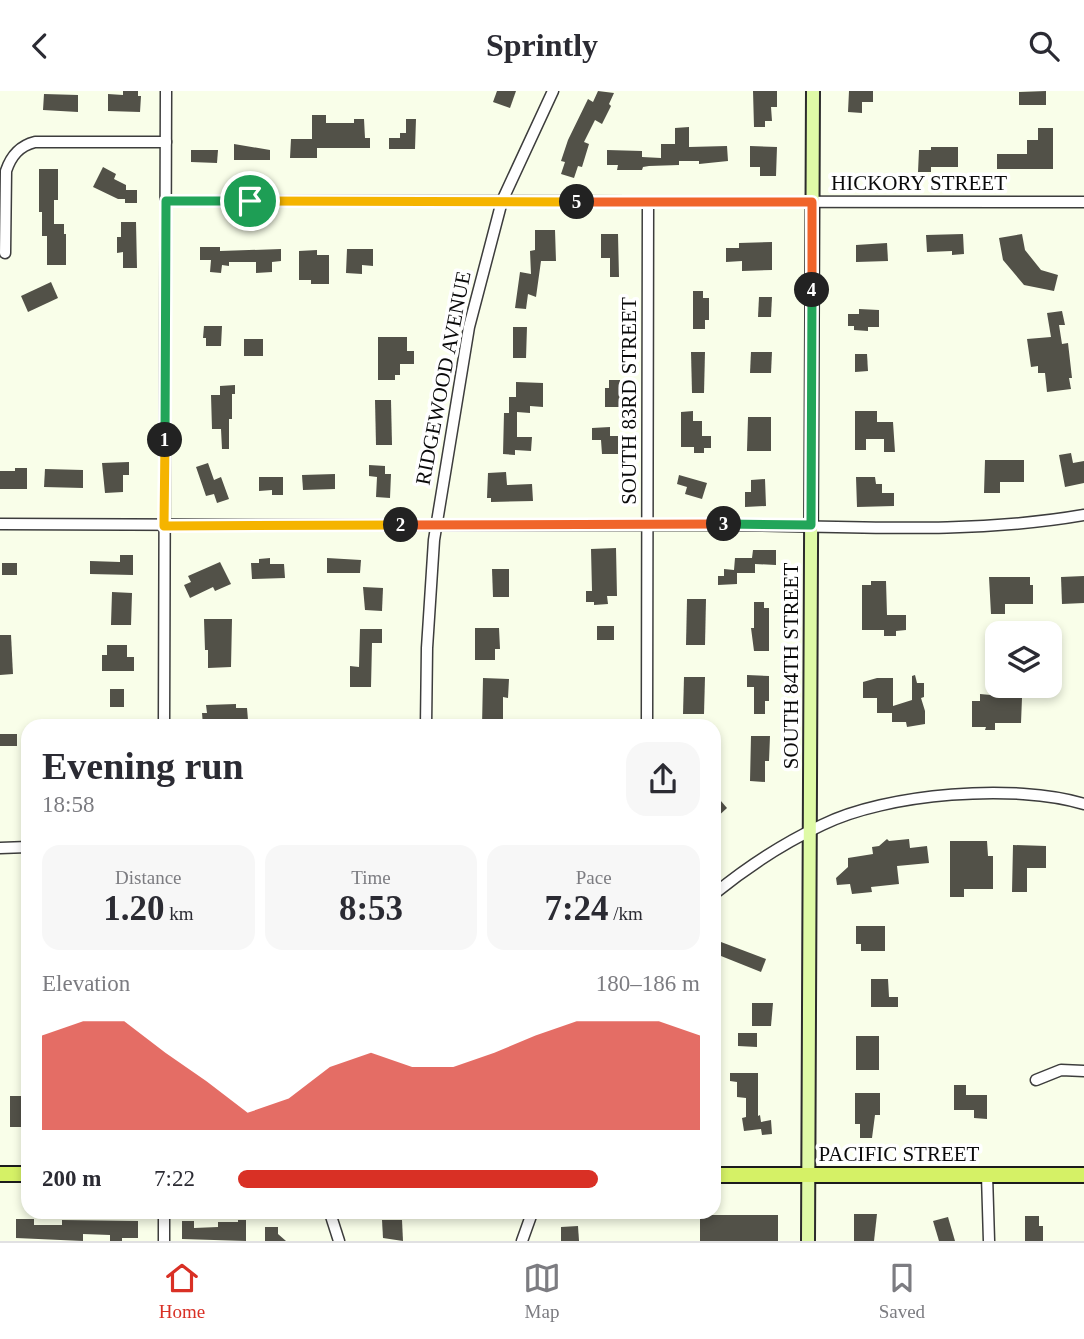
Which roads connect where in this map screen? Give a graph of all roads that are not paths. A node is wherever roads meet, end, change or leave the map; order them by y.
1 (166, 91) edge
2 (553, 91) edge
3 (813, 91) edge
4 (166, 142) junction
5 (166, 201) junction
6 (502, 201) junction
7 (812, 202) junction
8 (1084, 202) edge
9 (648, 203) junction
10 (5, 253) dead end
11 (1084, 515) edge
12 (0, 524) edge
13 (436, 525) junction
14 (811, 525) junction
15 (164, 526) junction
16 (648, 526) junction
17 (164, 719) edge
18 (426, 719) edge
19 (647, 719) edge
20 (1084, 804) edge
21 (810, 832) junction
22 (21, 847) edge
23 (0, 848) edge
24 (721, 889) edge
25 (1084, 1071) edge
26 (1036, 1080) dead end
27 (0, 1174) edge
28 (21, 1174) edge
29 (721, 1175) edge
30 (808, 1175) junction
31 (987, 1175) junction
32 (1084, 1175) edge
33 (164, 1219) edge
34 (332, 1219) edge
35 (530, 1219) edge
36 (164, 1241) edge
37 (339, 1241) edge
38 (522, 1241) edge
39 (808, 1241) edge
40 (989, 1241) edge

1 - 4 street
2 - 6 street, RIDGEWOOD AVENUE
3 - 7 main road, SOUTH 84TH STREET
4 - 5 street
4 - 10 street
5 - 6 street, HICKORY STREET
5 - 15 street
6 - 9 street, HICKORY STREET
6 - 13 street, RIDGEWOOD AVENUE
7 - 8 street, HICKORY STREET
7 - 9 street, HICKORY STREET
7 - 14 main road, SOUTH 84TH STREET
9 - 16 street, SOUTH 83RD STREET
11 - 14 street
12 - 15 street
13 - 15 street
13 - 16 street
13 - 18 street, RIDGEWOOD AVENUE
14 - 16 street
14 - 21 main road, SOUTH 84TH STREET
15 - 17 street
16 - 19 street, SOUTH 83RD STREET
20 - 21 street
21 - 24 street
21 - 30 main road, SOUTH 84TH STREET
22 - 23 street
25 - 26 street
27 - 28 main road
29 - 30 main road, PACIFIC STREET
30 - 31 main road, PACIFIC STREET
30 - 39 main road, SOUTH 84TH STREET
31 - 32 main road, PACIFIC STREET
31 - 40 street
33 - 36 street
34 - 37 street
35 - 38 street

